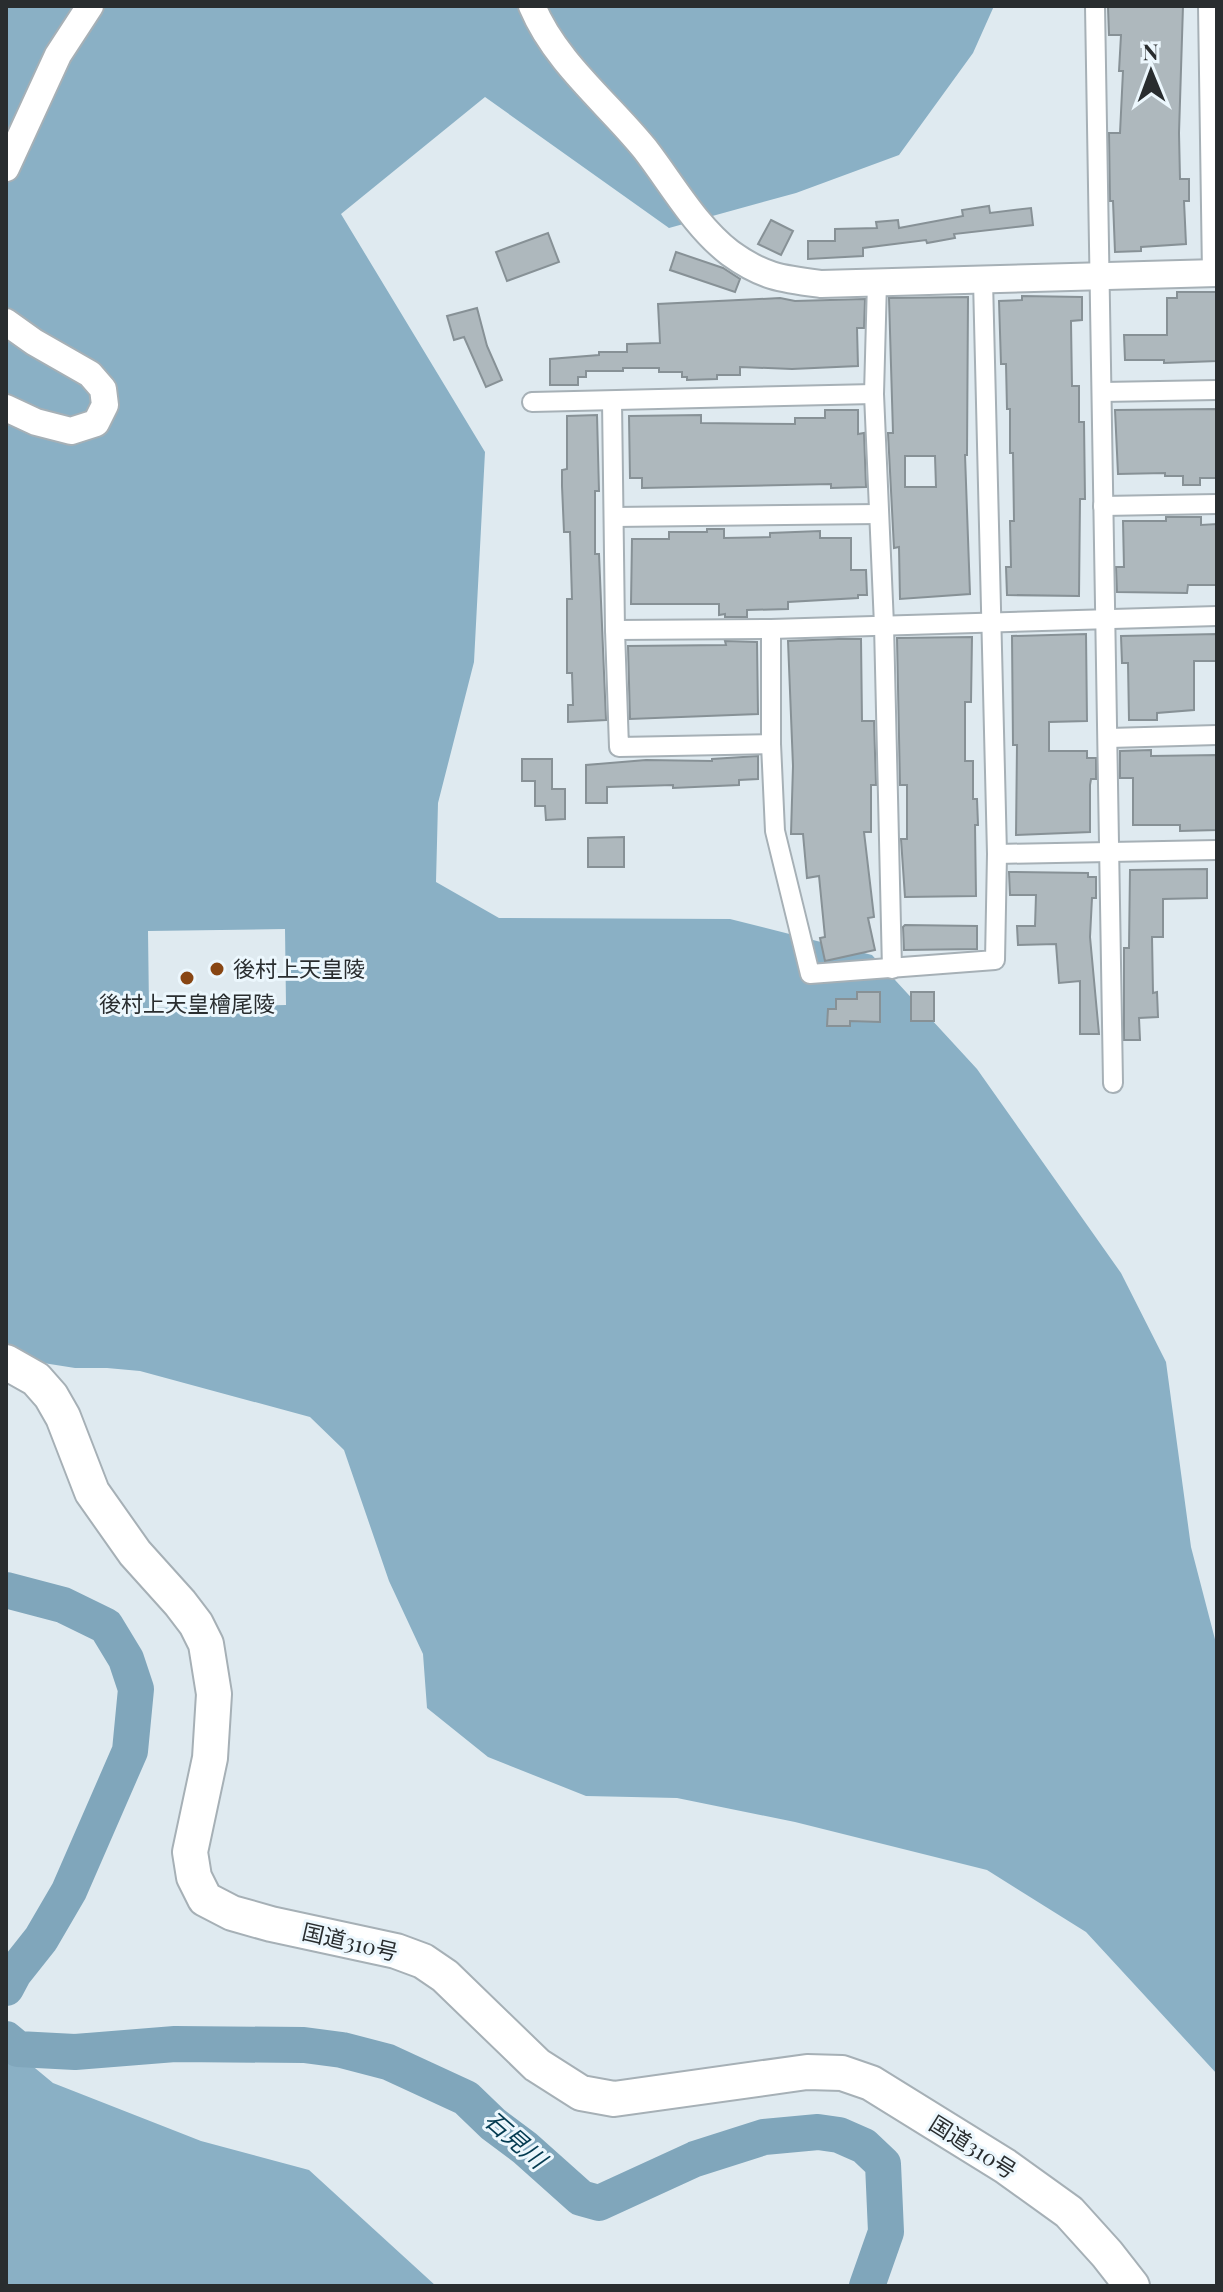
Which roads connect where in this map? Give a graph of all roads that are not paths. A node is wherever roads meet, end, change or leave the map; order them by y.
1 (90, 6) edge
2 (532, 6) edge
3 (1095, 6) edge
4 (1208, 6) edge
5 (6, 168) edge
6 (1214, 273) edge
7 (1099, 277) junction
8 (983, 280) junction
9 (877, 282) junction
10 (6, 322) edge
11 (1217, 390) edge
12 (1102, 392) junction
13 (874, 394) junction
14 (612, 401) junction
15 (532, 402) dead end
16 (6, 408) edge
17 (1217, 504) edge
18 (1103, 506) junction
19 (879, 514) junction
20 (614, 517) junction
21 (1217, 616) edge
22 (1104, 619) junction
23 (992, 622) junction
24 (884, 625) junction
25 (771, 629) junction
26 (615, 630) junction
27 (1217, 735) edge
28 (1109, 738) junction
29 (771, 744) junction
30 (1217, 850) edge
31 (1110, 853) junction
32 (997, 854) junction
33 (892, 969) junction
34 (1113, 1083) dead end
35 (6, 1362) edge
36 (1132, 2286) edge

1 - 5 street
2 - 9 street
3 - 7 street
4 - 6 street
6 - 7 street
7 - 8 street
7 - 12 street
8 - 9 street
8 - 23 street
9 - 13 street
10 - 16 street
11 - 12 street
12 - 18 street
13 - 14 street
13 - 19 street
14 - 15 street
14 - 20 street
17 - 18 street
18 - 22 street
19 - 20 street
19 - 24 street
20 - 26 street
21 - 22 street
22 - 23 street
22 - 28 street
23 - 24 street
23 - 32 street
24 - 25 street
24 - 33 street
25 - 26 street
25 - 29 street
26 - 29 street
27 - 28 street
28 - 31 street
29 - 33 street
30 - 31 street
31 - 32 street
31 - 34 street
32 - 33 street
35 - 36 highway, 国道310号

